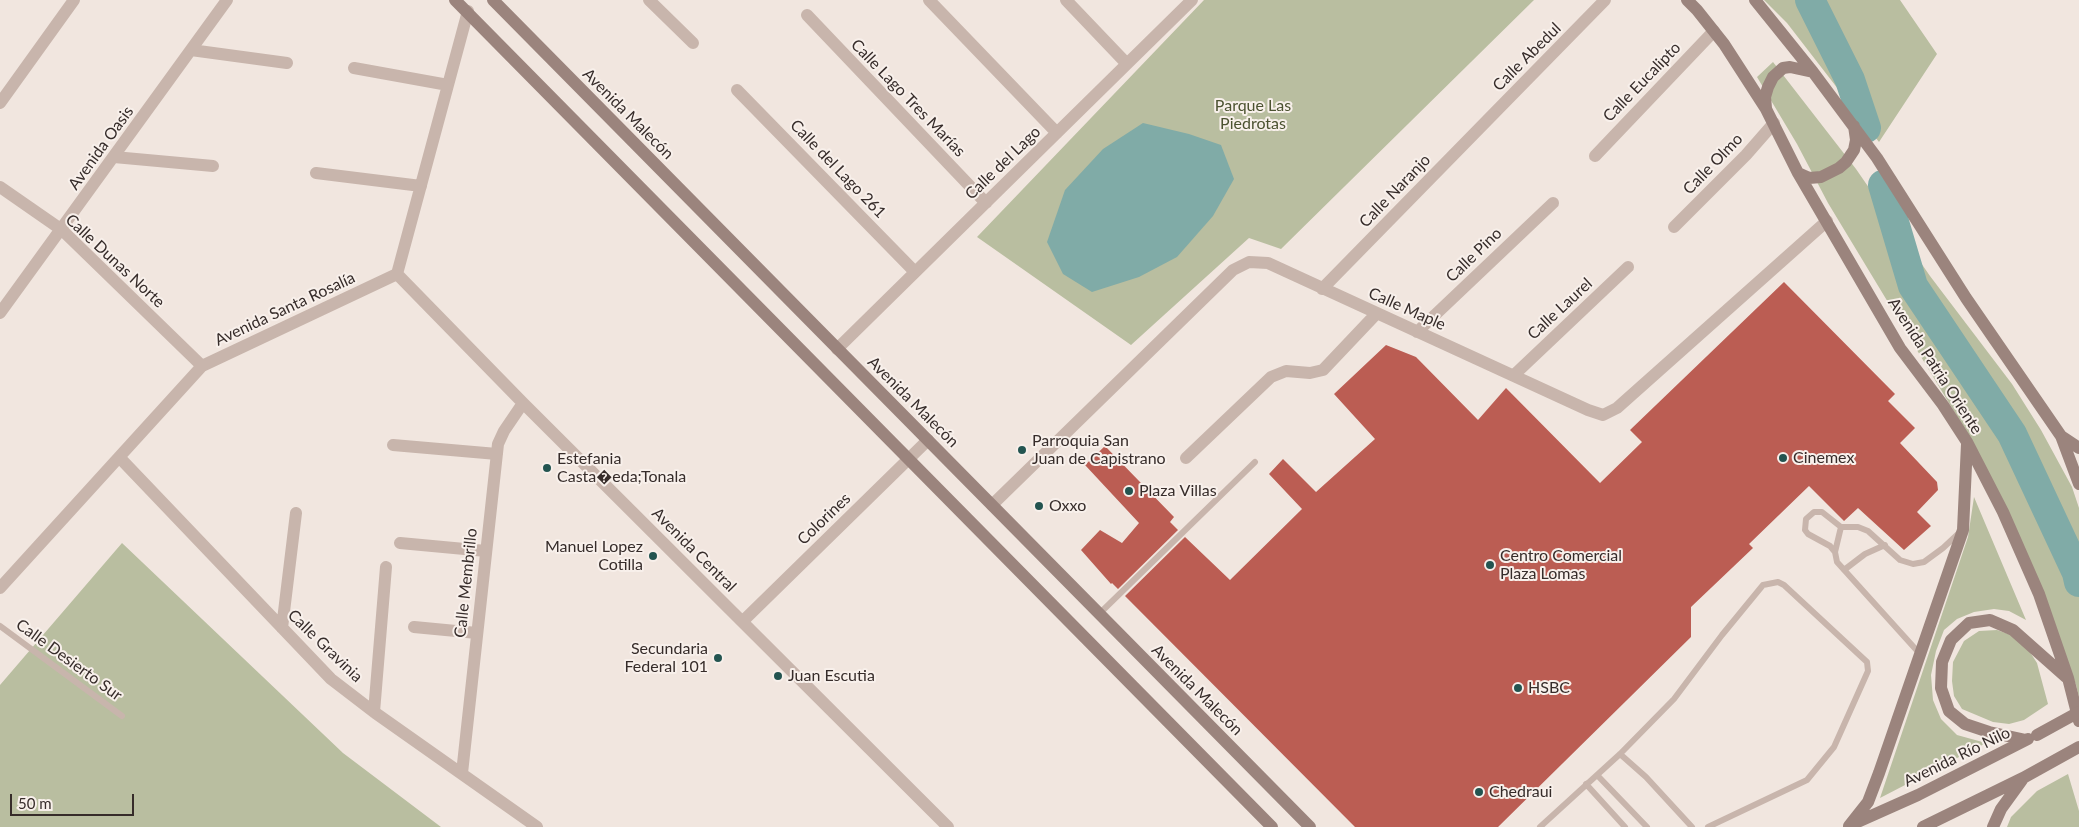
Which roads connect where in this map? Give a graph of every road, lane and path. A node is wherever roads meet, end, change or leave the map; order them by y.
1 (74, 0) edge
2 (227, 0) edge
3 (455, 0) edge
4 (493, 0) edge
5 (649, 0) edge
6 (929, 0) edge
7 (1066, 0) edge
8 (1192, 0) edge
9 (1606, 0) edge
10 (1687, 0) edge
11 (1755, 0) edge
12 (470, 6) edge
13 (807, 15) dead end
14 (1714, 31) junction
15 (693, 44) dead end
16 (191, 50) junction
17 (287, 63) dead end
18 (1127, 64) junction
19 (354, 68) dead end
20 (1813, 72) junction
21 (448, 85) junction
22 (737, 90) dead end
23 (0, 103) edge
24 (1766, 109) junction
25 (1492, 116) joint
26 (1774, 123) junction
27 (1854, 126) junction
28 (1057, 133) junction
29 (1595, 156) dead end
30 (114, 157) junction
31 (213, 166) dead end
32 (316, 173) dead end
33 (1798, 173) junction
34 (0, 186) edge
35 (421, 186) junction
36 (986, 203) junction
37 (1553, 203) dead end
38 (1827, 221) junction
39 (1674, 227) dead end
40 (62, 230) junction
41 (1628, 267) dead end
42 (915, 272) junction
43 (397, 274) junction
44 (1322, 289) junction
45 (0, 313) edge
46 (1377, 313) junction
47 (1417, 332) junction
48 (837, 349) junction
49 (202, 366) junction
50 (1514, 375) junction
51 (523, 403) junction
52 (2061, 436) junction
53 (928, 440) junction
54 (1967, 442) junction
55 (392, 445) dead end
56 (2079, 448) edge
57 (497, 454) junction
58 (119, 457) junction
59 (909, 458) junction
60 (1186, 458) dead end
61 (1255, 462) dead end
62 (2079, 484) edge
63 (992, 505) junction
64 (296, 513) dead end
65 (1841, 527) junction
66 (1963, 530) junction
67 (400, 543) dead end
68 (1885, 545) junction
69 (486, 551) junction
70 (1834, 552) junction
71 (386, 567) dead end
72 (1844, 570) junction
73 (0, 588) edge
74 (1099, 614) junction
75 (743, 621) junction
76 (0, 626) edge
77 (414, 627) dead end
78 (282, 628) junction
79 (477, 634) junction
80 (1920, 654) junction
81 (2068, 678) junction
82 (374, 712) junction
83 (2079, 712) edge
84 (122, 716) dead end
85 (2079, 721) edge
86 (2031, 738) junction
87 (2079, 747) edge
88 (1620, 754) junction
89 (462, 773) junction
90 (1597, 774) junction
91 (2023, 778) junction
92 (1586, 784) junction
93 (1848, 826) edge
94 (537, 827) edge
95 (948, 827) edge
96 (1272, 827) edge
97 (1310, 827) edge
98 (1540, 827) edge
99 (1625, 827) edge
100 (1647, 827) edge
101 (1692, 827) edge
102 (1708, 827) edge
103 (1923, 827) edge
104 (1993, 827) edge

1 - 23 street
2 - 16 street, Avenida Oasis
3 - 12 street
4 - 48 street, Avenida Malecón
5 - 15 street
6 - 28 street
7 - 18 street
8 - 18 street, Calle del Lago
9 - 25 street, Calle Abedul
10 - 14 street, Avenida Patria Oriente
11 - 20 street
12 - 21 street
12 - 59 street
13 - 36 street, Calle Lago Tres Marías
14 - 24 street, Avenida Patria Oriente
14 - 29 street, Calle Eucalipto
16 - 17 street
16 - 30 street, Avenida Oasis
18 - 28 street, Calle del Lago
19 - 21 street
20 - 24 street
20 - 27 street
21 - 35 street
22 - 42 street, Calle del Lago 261
24 - 26 street, Avenida Patria Oriente
25 - 44 street, Calle Naranjo
26 - 33 street, Avenida Patria Oriente
26 - 39 street, Calle Olmo
27 - 33 street
27 - 52 street
28 - 36 street, Calle del Lago
30 - 31 street
30 - 40 street, Avenida Oasis
32 - 35 street
33 - 38 street, Avenida Patria Oriente
34 - 40 street, Calle Dunas Norte
35 - 43 street
36 - 42 street, Calle del Lago
37 - 47 street, Calle Pino
38 - 50 street, Calle Maple
38 - 54 street, Avenida Patria Oriente
40 - 45 street, Avenida Oasis
40 - 49 street, Calle Dunas Norte
41 - 50 street, Calle Laurel
42 - 48 street, Calle del Lago
43 - 49 street, Avenida Santa Rosalía
43 - 51 street, Avenida Central
44 - 46 street, Calle Maple
44 - 63 street, Calle Maple
46 - 47 street, Calle Maple
46 - 60 street
47 - 50 street, Calle Maple
48 - 53 street, Avenida Malecón
49 - 58 street, Avenida Santa Rosalía
51 - 57 street, Calle Membrillo
51 - 75 street, Avenida Central
52 - 56 street
52 - 62 street
53 - 59 street, Colorines
53 - 63 street, Avenida Malecón
54 - 66 street
54 - 81 street, Avenida Patria Oriente
55 - 57 street
57 - 69 street, Calle Membrillo
58 - 73 street, Avenida Santa Rosalía
58 - 78 street, Calle Gravinia
59 - 75 street, Colorines
59 - 96 street
61 - 74 lane
63 - 74 street, Avenida Malecón
64 - 78 street
65 - 68 lane
65 - 70 lane
65 - 70 lane
66 - 68 lane
66 - 80 street
67 - 69 street
68 - 72 lane
69 - 79 street, Calle Membrillo
70 - 72 lane
71 - 82 street
72 - 80 lane
74 - 97 street, Avenida Malecón
75 - 95 street, Avenida Central
76 - 84 lane, Calle Desierto Sur
77 - 79 street
78 - 82 street, Calle Gravinia
79 - 89 street, Calle Membrillo
80 - 93 street
81 - 85 street, Avenida Patria Oriente
81 - 86 street
82 - 89 street, Calle Gravinia
83 - 86 street, Avenida Río Nilo, bridge
86 - 93 street, Avenida Río Nilo
87 - 91 street
88 - 90 lane
88 - 101 lane
88 - 102 lane
89 - 94 street, Calle Gravinia
90 - 92 lane
90 - 100 lane
91 - 103 street
91 - 104 street
92 - 98 lane
92 - 99 lane

